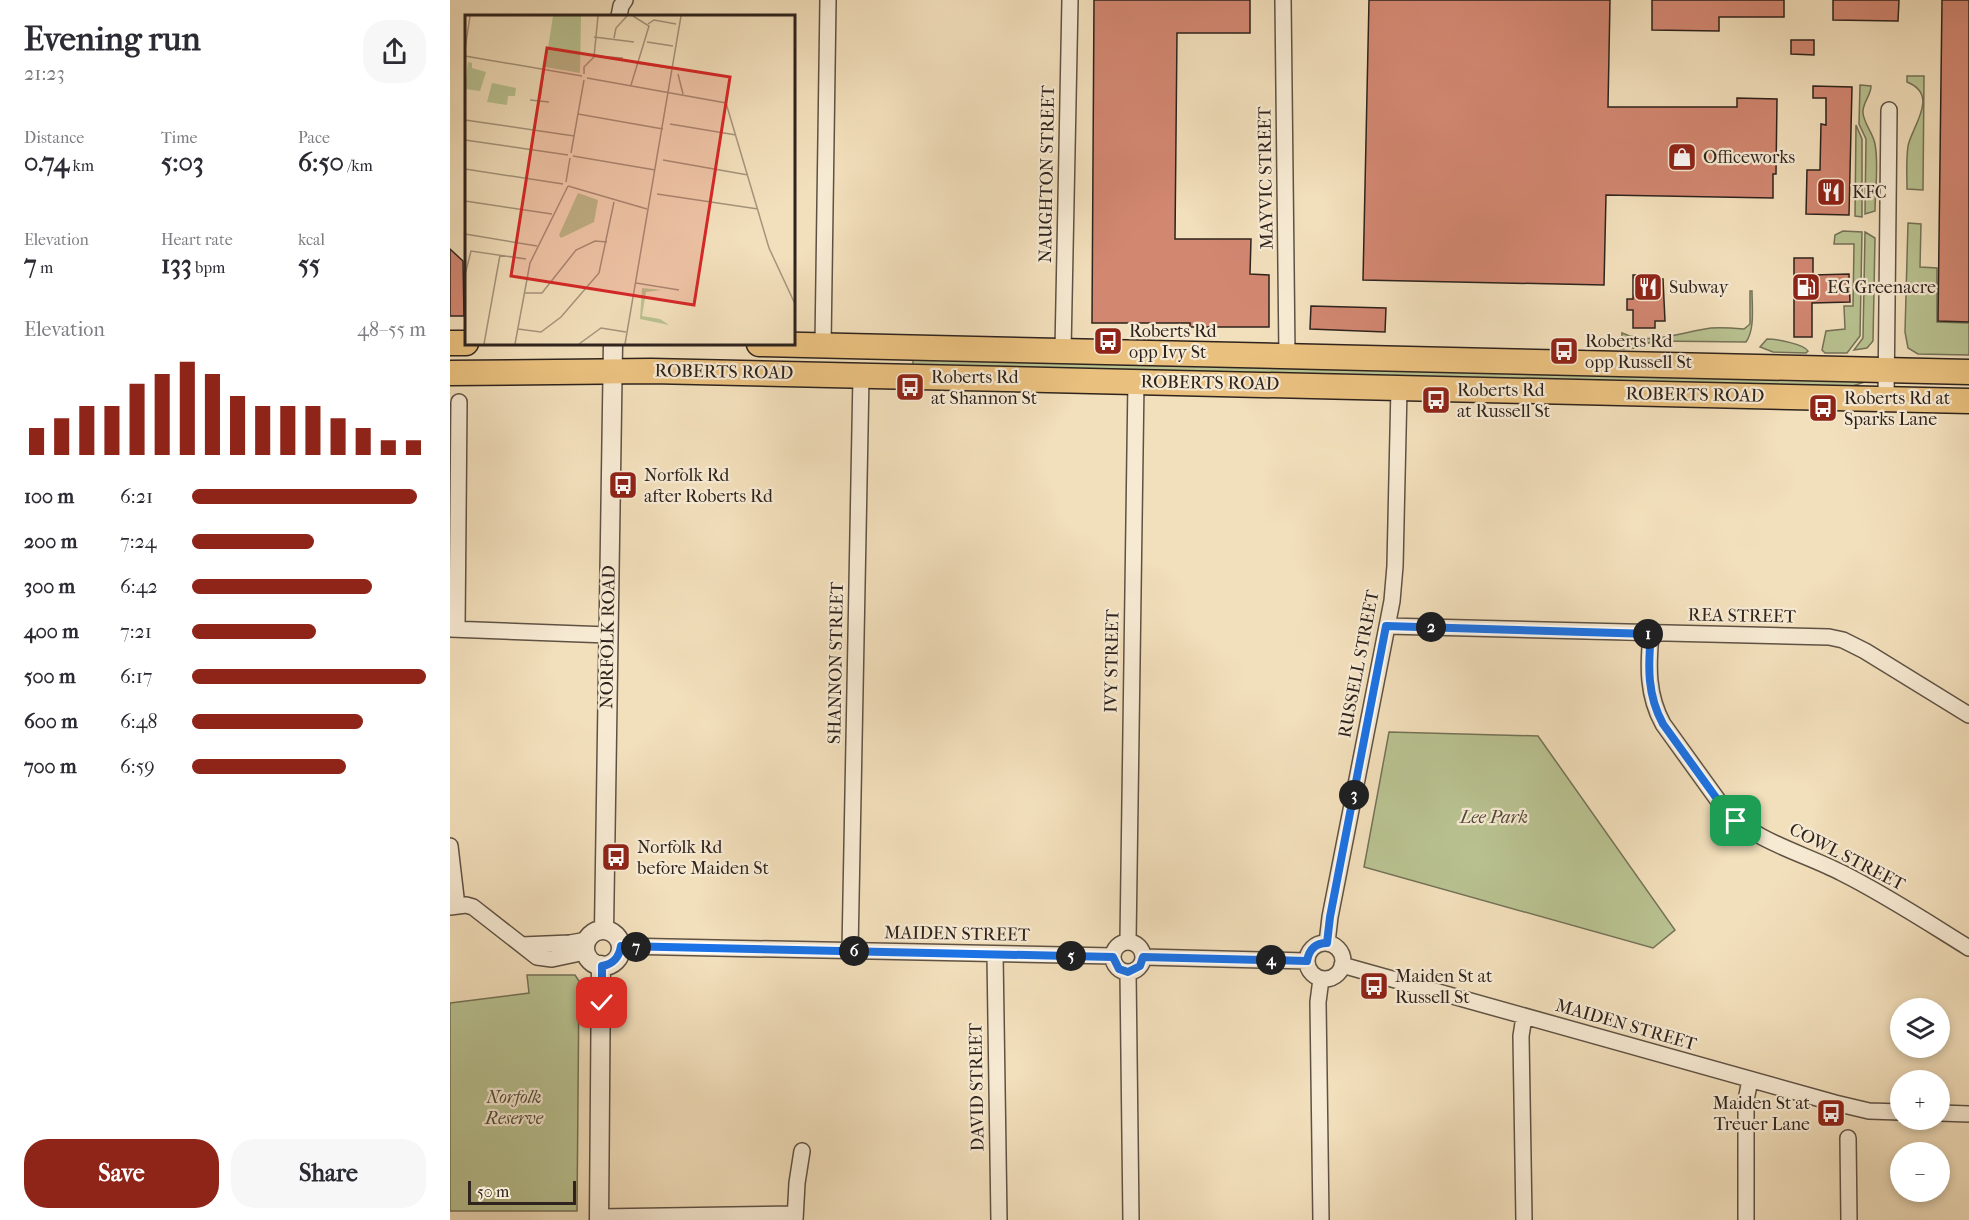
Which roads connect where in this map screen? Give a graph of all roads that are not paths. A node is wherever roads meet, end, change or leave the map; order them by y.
1 (624, 0) edge
2 (828, 0) edge
3 (1070, 0) edge
4 (1283, 0) edge
5 (619, 15) edge
6 (1889, 110) dead end
7 (613, 345) edge
8 (795, 345) edge
9 (824, 345) junction
10 (1063, 350) junction
11 (1287, 356) junction
12 (1886, 370) junction
13 (613, 371) junction
14 (1969, 372) edge
15 (450, 373) edge
16 (861, 376) junction
17 (1136, 381) junction
18 (1399, 388) junction
19 (1886, 399) junction
20 (1969, 401) edge
21 (459, 402) dead end
22 (1386, 626) junction
23 (453, 629) edge
24 (608, 634) junction
25 (1651, 634) junction
26 (1969, 714) edge
27 (450, 846) edge
28 (454, 906) edge
29 (604, 930) junction
30 (1128, 941) junction
31 (1327, 943) junction
32 (586, 946) junction
33 (621, 946) junction
34 (1969, 948) edge
35 (850, 951) junction
36 (995, 954) junction
37 (1113, 957) junction
38 (1143, 957) junction
39 (1307, 961) junction
40 (1342, 965) junction
41 (602, 966) junction
42 (1128, 972) junction
43 (1322, 979) junction
44 (1524, 1017) junction
45 (1750, 1080) junction
46 (1890, 1111) edge
47 (1950, 1113) edge
48 (1969, 1114) edge
49 (1848, 1138) dead end
50 (802, 1151) dead end
51 (795, 1217) edge
52 (599, 1219) edge
53 (999, 1220) edge
54 (1131, 1220) edge
55 (1321, 1220) edge
56 (1524, 1220) edge
57 (1746, 1220) edge
58 (1849, 1220) edge

1 - 5 street
2 - 9 street
3 - 10 street, NAUGHTON STREET
4 - 11 street, MAYVIC STREET
6 - 12 street
7 - 13 street, NORFOLK ROAD
8 - 9 highway, ROBERTS ROAD
9 - 10 highway, ROBERTS ROAD
10 - 11 highway, ROBERTS ROAD
11 - 12 highway, ROBERTS ROAD
12 - 14 highway, ROBERTS ROAD
12 - 19 street
13 - 15 highway, ROBERTS ROAD
13 - 16 highway, ROBERTS ROAD
13 - 24 street, NORFOLK ROAD
16 - 17 highway, ROBERTS ROAD
16 - 35 street, SHANNON STREET
17 - 18 highway, ROBERTS ROAD
17 - 30 street, IVY STREET
18 - 19 highway, ROBERTS ROAD
18 - 22 street, RUSSELL STREET
19 - 20 highway, ROBERTS ROAD
21 - 23 street
22 - 25 street, REA STREET
22 - 31 street, RUSSELL STREET
23 - 24 street
24 - 29 street, NORFOLK ROAD
25 - 26 street, REA STREET
25 - 34 street, COWL STREET
27 - 28 street
28 - 32 street
29 - 32 street
29 - 33 street
30 - 37 street
30 - 38 street
31 - 39 street
31 - 40 street
32 - 41 street
33 - 35 street, MAIDEN STREET
33 - 41 street
35 - 36 street, MAIDEN STREET
36 - 37 street, MAIDEN STREET
36 - 53 street, DAVID STREET
37 - 42 street
38 - 39 street
38 - 42 street
39 - 43 street
40 - 43 street
40 - 44 street, MAIDEN STREET
41 - 52 street
42 - 54 street
43 - 55 street
44 - 45 street, MAIDEN STREET
44 - 56 street
45 - 46 street, MAIDEN STREET
45 - 57 street
47 - 48 street
49 - 58 street
50 - 51 street
51 - 52 street

